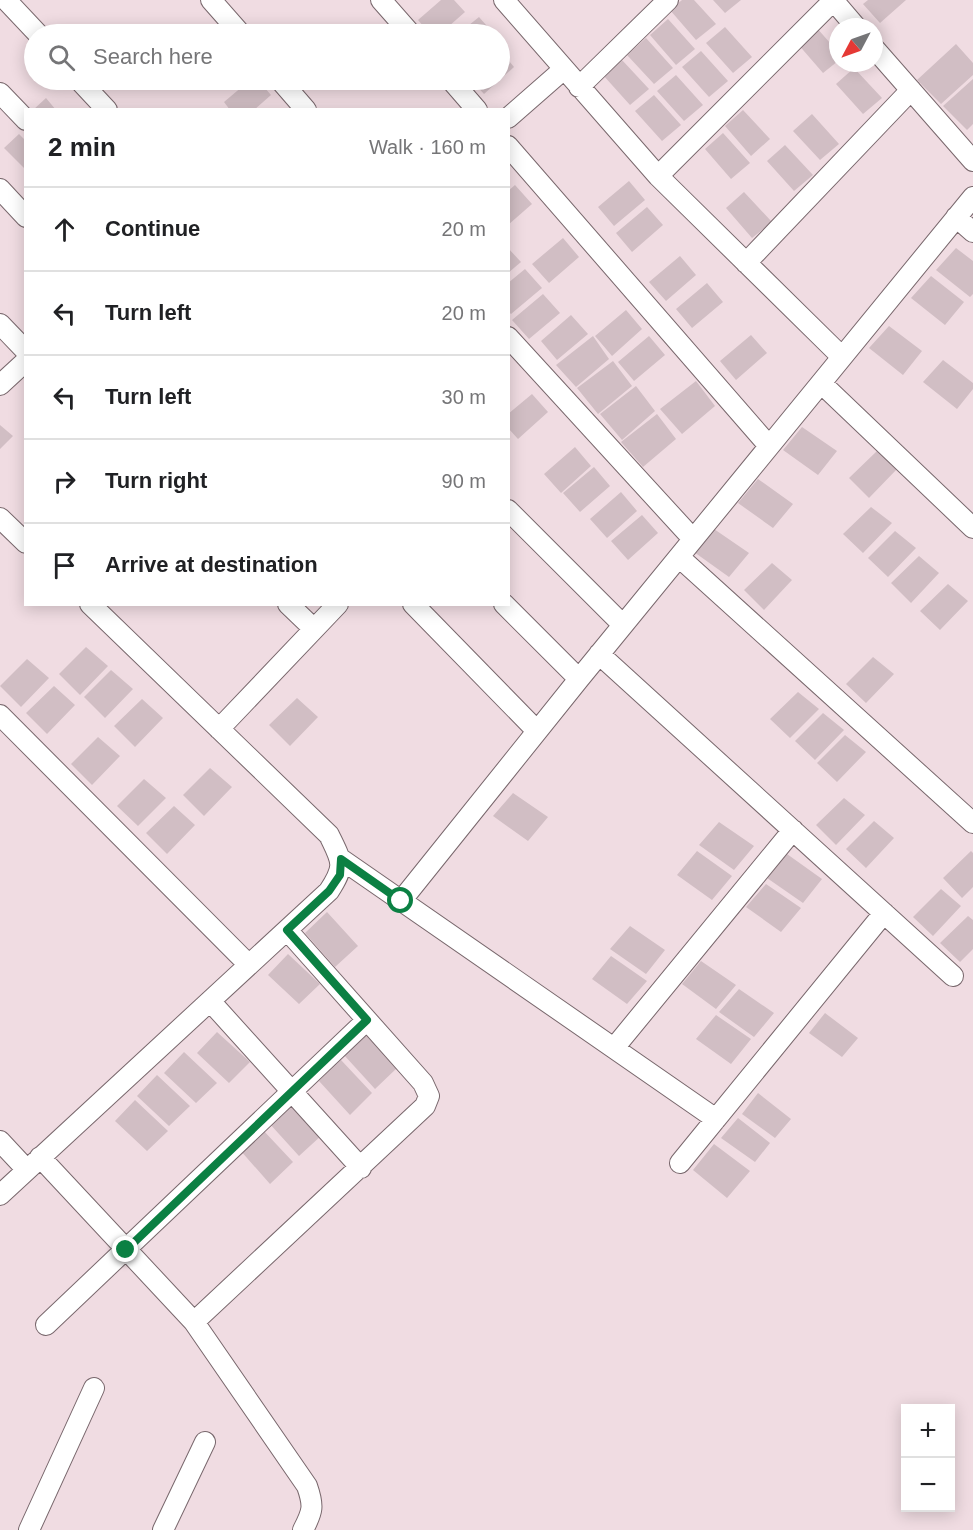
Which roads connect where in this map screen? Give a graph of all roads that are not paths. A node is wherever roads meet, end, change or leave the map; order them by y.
1 (6, 0) edge
2 (211, 0) edge
3 (381, 0) edge
4 (504, 0) edge
5 (668, 0) edge
6 (833, 0) edge
7 (848, 18) edge
8 (29, 24) edge
9 (232, 24) edge
10 (402, 24) edge
11 (883, 58) edge
12 (564, 69) junction
13 (579, 87) junction
14 (88, 90) edge
15 (289, 90) edge
16 (460, 90) edge
17 (911, 90) junction
18 (0, 93) edge
19 (105, 108) edge
20 (304, 108) edge
21 (475, 108) edge
22 (510, 116) edge
23 (24, 118) edge
24 (510, 148) edge
25 (973, 161) edge
26 (658, 176) junction
27 (0, 189) edge
28 (973, 197) edge
29 (24, 215) edge
30 (956, 217) junction
31 (973, 232) edge
32 (746, 263) junction
33 (0, 324) edge
34 (510, 339) edge
35 (24, 349) edge
36 (842, 357) junction
37 (24, 363) edge
38 (821, 383) junction
39 (0, 385) edge
40 (769, 446) junction
41 (510, 512) edge
42 (0, 518) edge
43 (973, 528) edge
44 (693, 539) junction
45 (24, 541) edge
46 (679, 557) junction
47 (92, 606) edge
48 (290, 606) edge
49 (336, 606) edge
50 (415, 606) edge
51 (506, 606) edge
52 (623, 624) junction
53 (314, 629) junction
54 (599, 654) junction
55 (579, 679) junction
56 (2, 722) edge
57 (219, 729) junction
58 (537, 731) junction
59 (973, 823) edge
60 (793, 830) junction
61 (341, 859) junction
62 (401, 901) junction
63 (884, 913) junction
64 (287, 930) junction
65 (249, 964) junction
66 (953, 976) dead end
67 (210, 1001) junction
68 (367, 1020) junction
69 (614, 1048) junction
70 (292, 1092) junction
71 (716, 1119) junction
72 (0, 1141) edge
73 (34, 1163) junction
74 (680, 1163) dead end
75 (361, 1168) junction
76 (0, 1195) edge
77 (126, 1250) junction
78 (194, 1323) junction
79 (46, 1325) dead end
80 (94, 1388) dead end
81 (205, 1442) dead end
82 (29, 1530) edge
83 (163, 1530) edge
84 (303, 1530) edge

1 - 8 street
2 - 9 street
3 - 10 street
4 - 12 street
5 - 13 street
6 - 7 street
6 - 26 street
11 - 17 street
12 - 13 street
12 - 22 street
13 - 26 street
14 - 19 street
15 - 20 street
16 - 21 street
17 - 25 street
17 - 32 street
18 - 23 street
24 - 40 street
26 - 32 street
27 - 29 street
28 - 30 street
30 - 31 street
30 - 36 street
32 - 36 street
33 - 35 street
34 - 44 street
36 - 38 street
37 - 39 street
38 - 40 street
38 - 43 street
40 - 44 street
41 - 52 street
42 - 45 street
44 - 46 street
46 - 52 street
46 - 59 street
47 - 57 street
48 - 53 street
49 - 53 street
50 - 58 street
51 - 55 street
52 - 54 street
53 - 57 street
54 - 55 street
54 - 60 street
55 - 58 street
56 - 65 street
57 - 61 street
58 - 62 street
60 - 63 street
60 - 69 street
61 - 62 street
61 - 64 street
62 - 69 street
63 - 66 street
63 - 71 street
64 - 65 street
64 - 68 street
65 - 67 street
67 - 70 street
67 - 73 street
68 - 70 street
68 - 75 street
69 - 71 street
70 - 75 street
70 - 77 street
71 - 74 street
72 - 73 street
73 - 76 street
73 - 77 street
75 - 78 street
77 - 78 street
77 - 79 street
78 - 84 street
80 - 82 street
81 - 83 street

